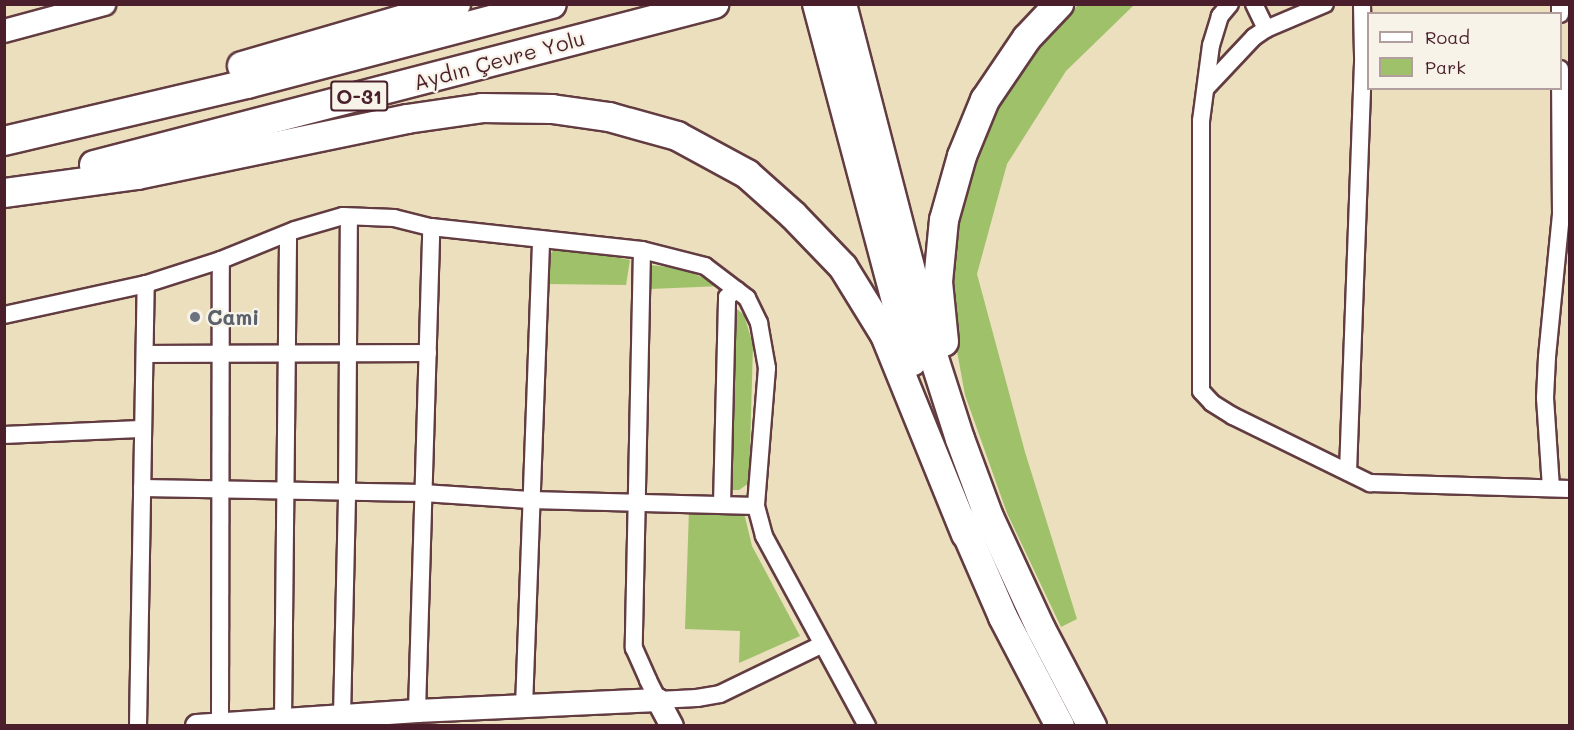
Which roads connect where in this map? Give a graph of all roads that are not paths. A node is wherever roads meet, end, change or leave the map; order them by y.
1 (104, 4) edge
2 (456, 4) edge
3 (552, 4) edge
4 (714, 4) edge
5 (817, 4) edge
6 (842, 4) edge
7 (1059, 4) edge
8 (1230, 4) edge
9 (1254, 4) edge
10 (1324, 4) edge
11 (1362, 4) edge
12 (1266, 29) junction
13 (4, 31) edge
14 (1205, 88) junction
15 (1560, 90) edge
16 (4, 139) edge
17 (4, 188) edge
18 (4, 193) edge
19 (349, 217) junction
20 (431, 227) junction
21 (288, 234) junction
22 (541, 239) junction
23 (642, 250) junction
24 (221, 261) junction
25 (146, 284) junction
26 (737, 290) junction
27 (4, 315) edge
28 (428, 352) junction
29 (348, 353) junction
30 (145, 354) junction
31 (287, 354) junction
32 (221, 355) junction
33 (143, 429) junction
34 (4, 435) edge
35 (960, 439) junction
36 (1348, 472) junction
37 (142, 488) junction
38 (1551, 488) junction
39 (220, 489) junction
40 (1569, 489) edge
41 (285, 490) junction
42 (347, 491) junction
43 (423, 494) junction
44 (530, 500) junction
45 (636, 503) junction
46 (722, 505) junction
47 (756, 506) junction
48 (966, 534) junction
49 (821, 645) junction
50 (658, 700) junction
51 (524, 707) junction
52 (417, 711) junction
53 (332, 720) edge
54 (274, 722) edge
55 (220, 724) junction
56 (138, 726) edge
57 (197, 726) edge
58 (672, 726) edge
59 (867, 726) edge
60 (1060, 726) edge
61 (1092, 726) edge

1 - 13 street
2 - 16 highway
3 - 16 highway, Aydın Çevre Yolu / O-31
4 - 17 highway, Aydın Çevre Yolu / O-31
5 - 48 highway
6 - 35 highway
7 - 35 highway
8 - 14 street
9 - 12 street
10 - 12 street
11 - 36 street
12 - 14 street
14 - 36 street
15 - 38 street
18 - 48 highway
19 - 20 street
19 - 21 street
19 - 29 street
20 - 22 street
20 - 28 street
21 - 24 street
21 - 31 street
22 - 23 street
22 - 44 street
23 - 26 street
23 - 45 street
24 - 25 street
24 - 32 street
25 - 27 street
25 - 30 street
26 - 46 street
26 - 47 street
28 - 29 street
28 - 43 street
29 - 31 street
29 - 42 street
30 - 32 street
30 - 33 street
31 - 32 street
31 - 41 street
32 - 39 street
33 - 34 street
33 - 37 street
35 - 61 highway
36 - 38 street
37 - 39 street
37 - 56 street
38 - 40 street
39 - 41 street
39 - 55 street
41 - 42 street
41 - 54 street
42 - 43 street
42 - 53 street
43 - 44 street
43 - 52 street
44 - 45 street
44 - 51 street
45 - 46 street
45 - 50 street
46 - 47 street
47 - 49 street
48 - 60 highway
49 - 50 street
49 - 59 street
50 - 51 street
50 - 58 street
51 - 52 street
52 - 53 street
53 - 54 street
54 - 55 street
55 - 57 street

